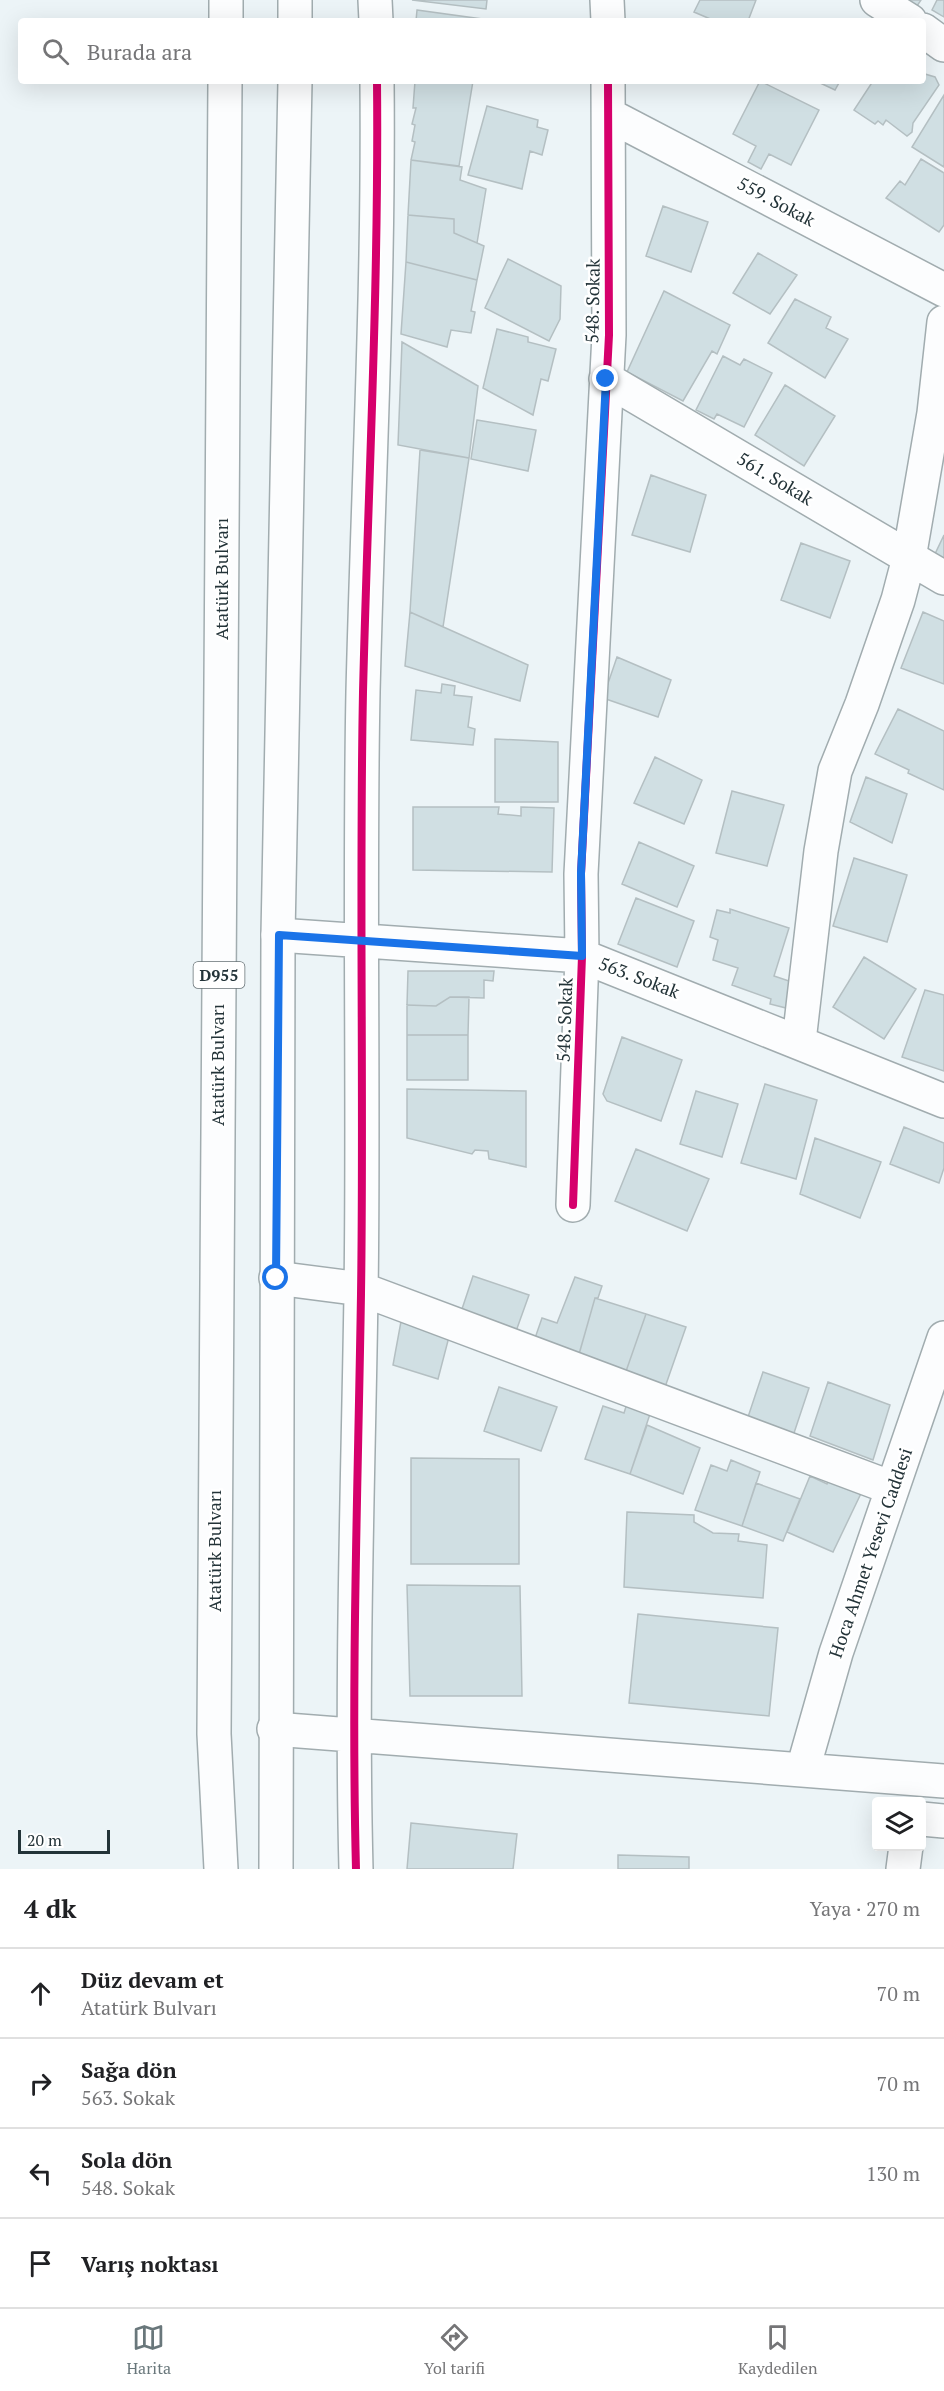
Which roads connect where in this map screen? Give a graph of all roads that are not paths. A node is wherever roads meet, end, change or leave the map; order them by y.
1 (226, 0) edge
2 (295, 0) edge
3 (375, 0) edge
4 (607, 0) edge
5 (878, 0) edge
6 (226, 18) edge
7 (295, 18) edge
8 (376, 18) edge
9 (608, 18) edge
10 (905, 18) edge
11 (926, 32) edge
12 (944, 45) edge
13 (225, 84) edge
14 (295, 84) edge
15 (376, 84) edge
16 (608, 84) edge
17 (609, 115) junction
18 (944, 290) edge
19 (944, 322) edge
20 (606, 379) junction
21 (909, 558) junction
22 (944, 578) edge
23 (279, 935) junction
24 (360, 939) junction
25 (582, 956) junction
26 (799, 1041) junction
27 (944, 1101) edge
28 (573, 1205) dead end
29 (276, 1278) junction
30 (361, 1288) junction
31 (944, 1338) edge
32 (892, 1488) junction
33 (274, 1729) junction
34 (353, 1735) junction
35 (803, 1769) junction
36 (925, 1787) edge
37 (926, 1819) edge
38 (944, 1821) edge
39 (905, 1851) edge
40 (222, 1869) edge
41 (276, 1869) edge
42 (356, 1869) edge
43 (903, 1869) edge

1 - 6 street
2 - 7 street
3 - 8 street
4 - 9 street
5 - 10 street
11 - 12 street
13 - 40 street, Atatürk Bulvarı / D955
14 - 23 street
15 - 24 street
16 - 17 street, 548. Sokak
17 - 18 street, 559. Sokak
17 - 20 street, 548. Sokak
19 - 21 street
20 - 21 street, 561. Sokak
20 - 25 street, 548. Sokak
21 - 22 street, 561. Sokak
21 - 26 street
23 - 24 street, 563. Sokak
23 - 29 street
24 - 25 street, 563. Sokak
24 - 30 street
25 - 26 street, 563. Sokak
25 - 28 street, 548. Sokak
26 - 27 street, 563. Sokak
29 - 30 street
29 - 33 street
30 - 32 street
30 - 34 street
31 - 32 street, Hoca Ahmet Yesevi Caddesi
32 - 35 street, Hoca Ahmet Yesevi Caddesi
33 - 34 street
33 - 41 street
34 - 35 street
34 - 42 street
35 - 36 street
37 - 38 street
39 - 43 street

